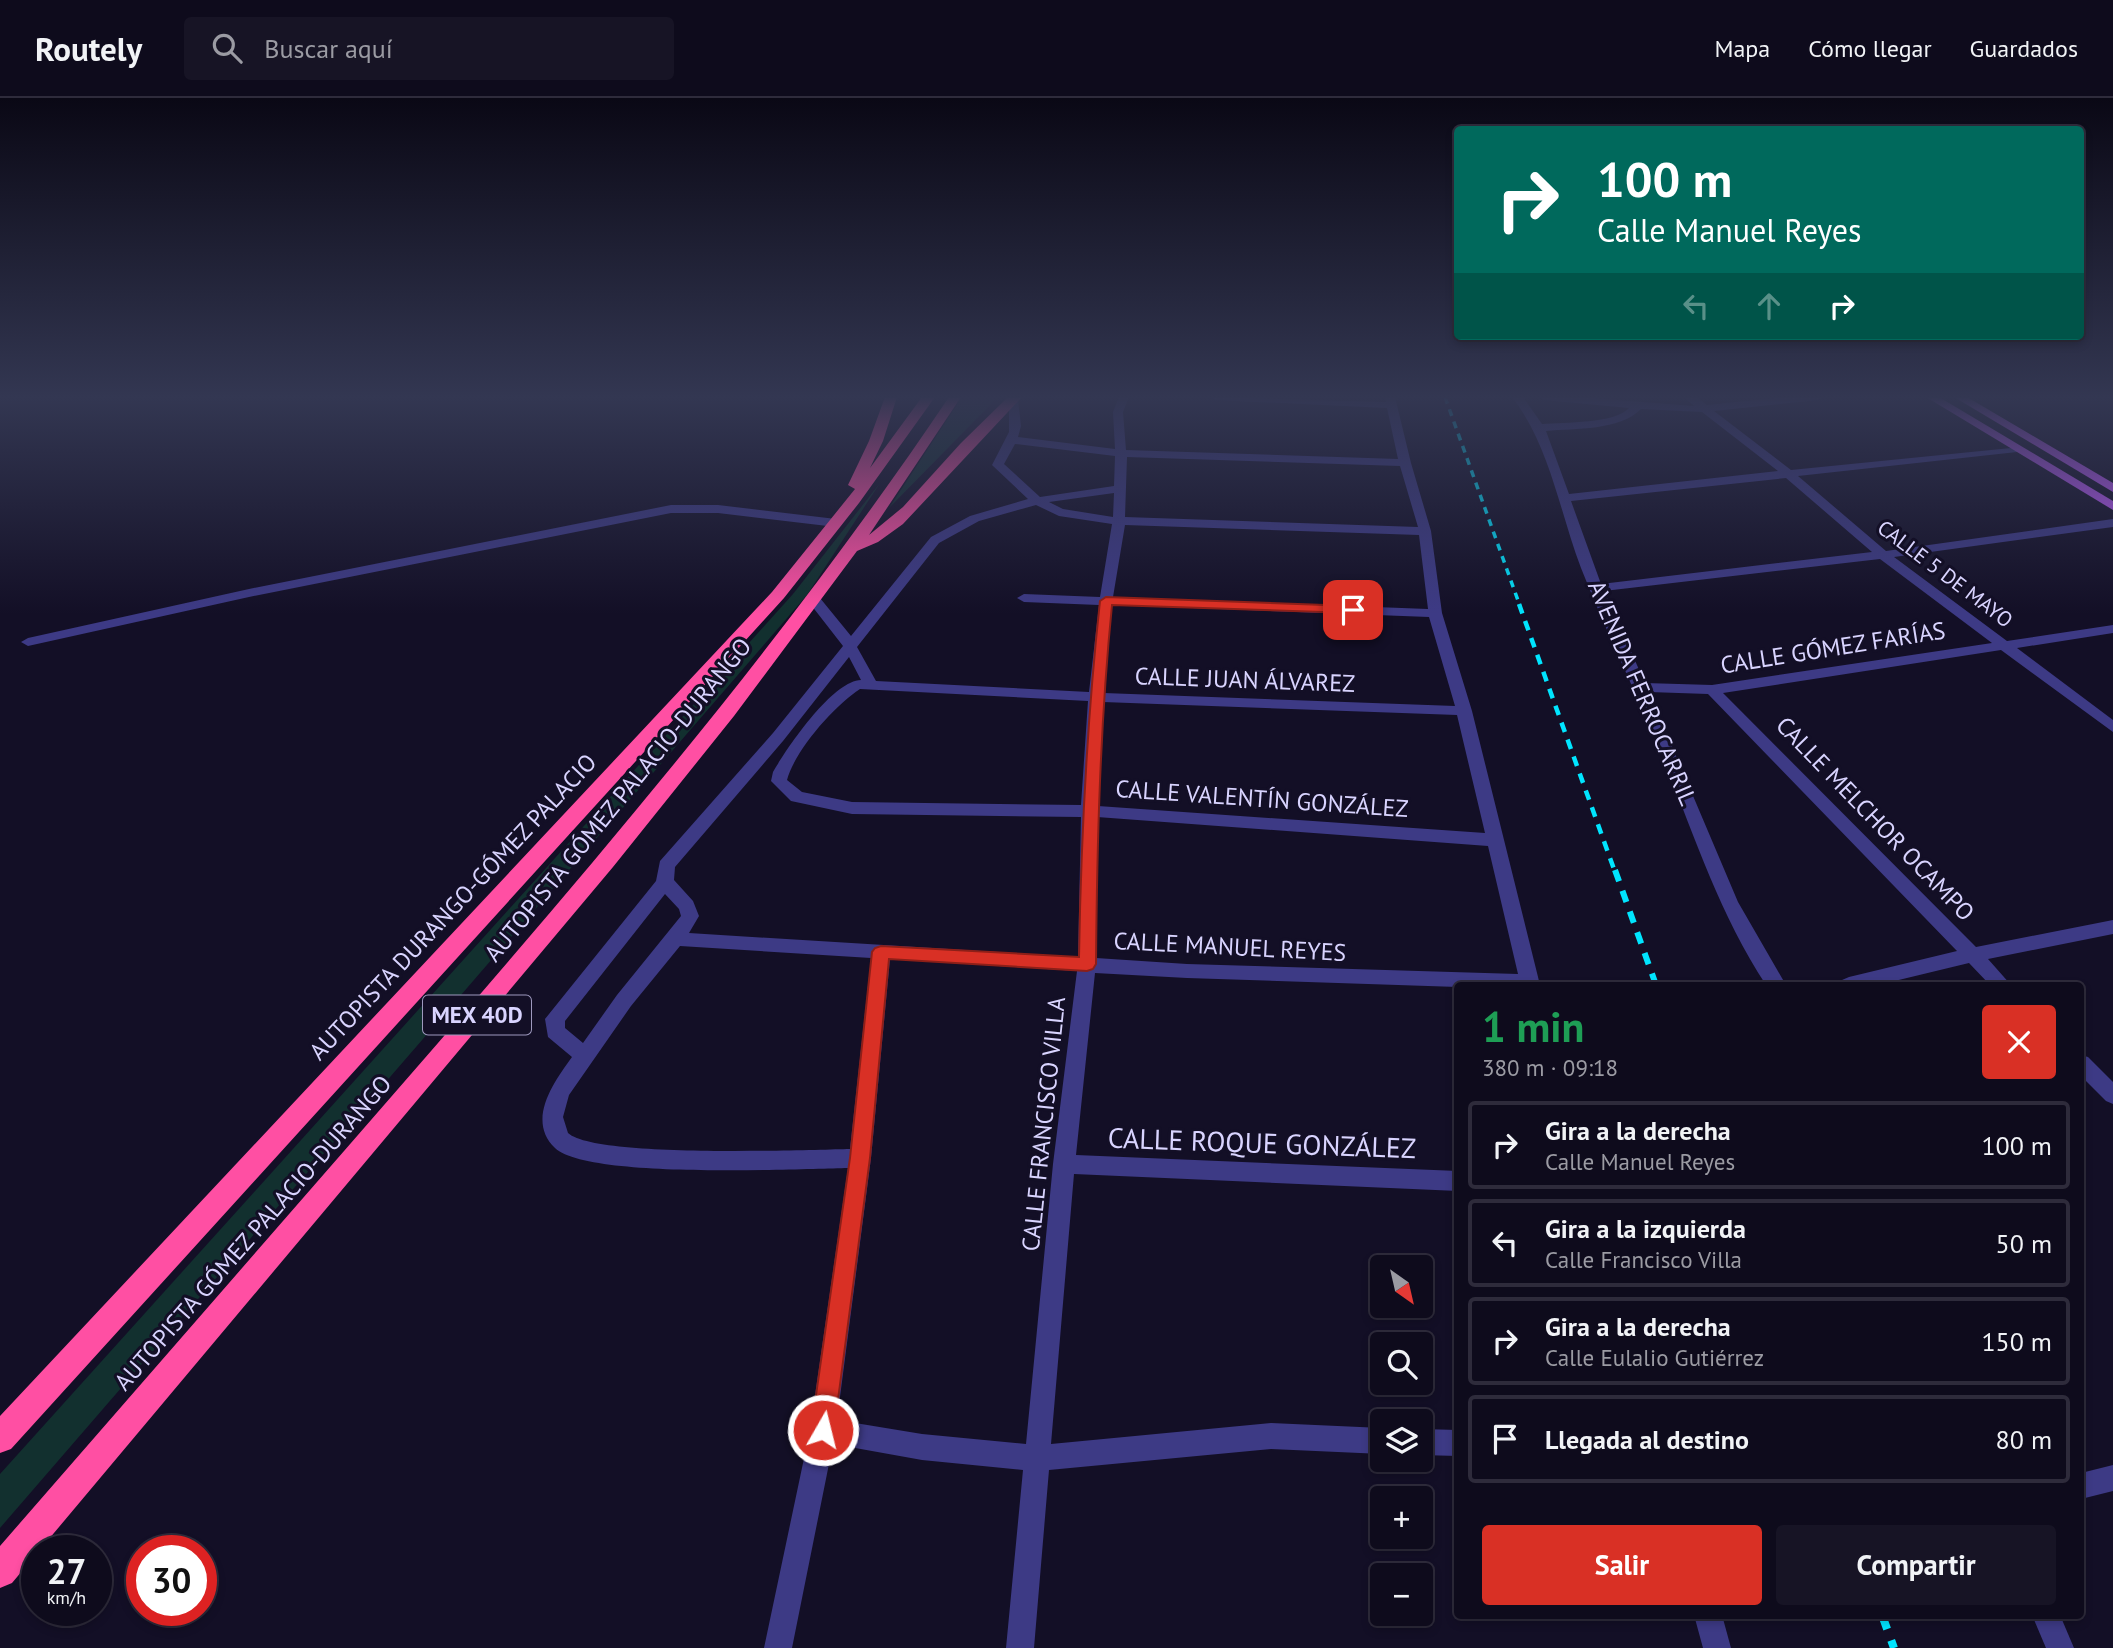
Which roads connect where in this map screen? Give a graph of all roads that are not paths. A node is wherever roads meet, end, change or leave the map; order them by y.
1 (861, 469) edge
2 (877, 469) edge
3 (907, 469) edge
4 (946, 469) edge
5 (1003, 469) edge
6 (1121, 469) edge
7 (1407, 469) edge
8 (1554, 469) edge
9 (1783, 469) edge
10 (1839, 469) edge
11 (2051, 469) edge
12 (2081, 469) edge
13 (1790, 475) junction
14 (2113, 488) edge
15 (1120, 489) junction
16 (1565, 498) junction
17 (854, 500) junction
18 (1037, 501) junction
19 (2113, 506) edge
20 (1119, 521) junction
21 (836, 523) junction
22 (2113, 523) edge
23 (1425, 531) junction
24 (853, 549) junction
25 (1883, 555) junction
26 (1598, 588) junction
27 (1024, 598) dead end
28 (815, 601) junction
29 (1106, 601) junction
30 (1435, 613) junction
31 (2113, 629) edge
32 (28, 642) dead end
33 (2002, 644) junction
34 (852, 648) junction
35 (864, 684) junction
36 (1642, 688) junction
37 (1712, 690) junction
38 (1096, 697) junction
39 (1464, 711) junction
40 (2113, 727) edge
41 (754, 763) junction
42 (780, 780) junction
43 (1089, 811) junction
44 (1494, 840) junction
45 (664, 882) junction
46 (2113, 927) edge
47 (677, 939) junction
48 (881, 952) junction
49 (1972, 955) junction
50 (1087, 964) junction
51 (1465, 982) edge
52 (1530, 982) edge
53 (1774, 982) edge
54 (1861, 982) edge
55 (1999, 982) edge
56 (585, 1056) junction
57 (2084, 1066) edge
58 (2113, 1095) edge
59 (860, 1158) junction
60 (1064, 1164) junction
61 (1454, 1181) edge
62 (823, 1430) junction
63 (0, 1438) edge
64 (1370, 1440) edge
65 (1433, 1442) edge
66 (1454, 1443) edge
67 (1038, 1458) junction
68 (2113, 1478) edge
69 (2084, 1485) edge
70 (0, 1571) edge
71 (1709, 1619) edge
72 (2048, 1619) edge
73 (778, 1648) edge
74 (1020, 1648) edge
75 (1717, 1648) edge
76 (2060, 1648) edge

1 - 17 highway
2 - 17 highway, AUTOPISTA DURANGO-GÓMEZ PALACIO / MEX 40D
3 - 24 highway, AUTOPISTA GÓMEZ PALACIO-DURANGO / MEX 40D
4 - 24 highway
5 - 18 street
6 - 15 street, CALLE FRANCISCO VILLA
7 - 23 street
8 - 16 street, AVENIDA FERROCARRIL
9 - 13 street, CALLE 5 DE MAYO
10 - 13 street
11 - 19 main road
12 - 14 main road
13 - 16 street
13 - 25 street, CALLE 5 DE MAYO
15 - 18 street
15 - 20 street, CALLE FRANCISCO VILLA
16 - 26 street, AVENIDA FERROCARRIL
17 - 21 highway, AUTOPISTA DURANGO-GÓMEZ PALACIO / MEX 40D
18 - 20 street
18 - 34 street
20 - 23 street
20 - 29 street, CALLE FRANCISCO VILLA
21 - 32 street
21 - 63 highway, AUTOPISTA DURANGO-GÓMEZ PALACIO / MEX 40D
22 - 25 street
23 - 30 street
24 - 28 highway, AUTOPISTA GÓMEZ PALACIO-DURANGO / MEX 40D
25 - 26 street
25 - 33 street, CALLE 5 DE MAYO
26 - 36 street, AVENIDA FERROCARRIL
27 - 29 street
28 - 34 street
28 - 70 highway, AUTOPISTA GÓMEZ PALACIO-DURANGO / MEX 40D
29 - 30 street
29 - 38 street, CALLE FRANCISCO VILLA
30 - 39 street
31 - 33 street, CALLE GÓMEZ FARÍAS
33 - 37 street, CALLE GÓMEZ FARÍAS
33 - 40 street, CALLE 5 DE MAYO
34 - 35 street
34 - 41 street
35 - 38 street, CALLE JUAN ÁLVAREZ
35 - 42 street
36 - 37 street, CALLE GÓMEZ FARÍAS
36 - 53 street, AVENIDA FERROCARRIL
37 - 49 street, CALLE MELCHOR OCAMPO
38 - 39 street, CALLE JUAN ÁLVAREZ
38 - 43 street, CALLE FRANCISCO VILLA
39 - 44 street
41 - 42 street, CALLE VALENTÍN GONZÁLEZ
41 - 45 street
42 - 43 street, CALLE VALENTÍN GONZÁLEZ
43 - 44 street, CALLE VALENTÍN GONZÁLEZ
43 - 50 street, CALLE FRANCISCO VILLA
44 - 52 street
45 - 47 street
45 - 56 street
46 - 49 street
47 - 48 street, CALLE MANUEL REYES
47 - 56 street
48 - 50 street, CALLE MANUEL REYES
48 - 59 street
49 - 54 street
49 - 55 street, CALLE MELCHOR OCAMPO
50 - 51 street, CALLE MANUEL REYES
50 - 60 street, CALLE FRANCISCO VILLA
56 - 59 street
57 - 58 street
59 - 62 street
60 - 61 street, CALLE ROQUE GONZÁLEZ
60 - 67 street, CALLE FRANCISCO VILLA
62 - 67 street
62 - 73 street
64 - 67 street
65 - 66 street
67 - 74 street, CALLE FRANCISCO VILLA
68 - 69 street
71 - 75 street
72 - 76 street

